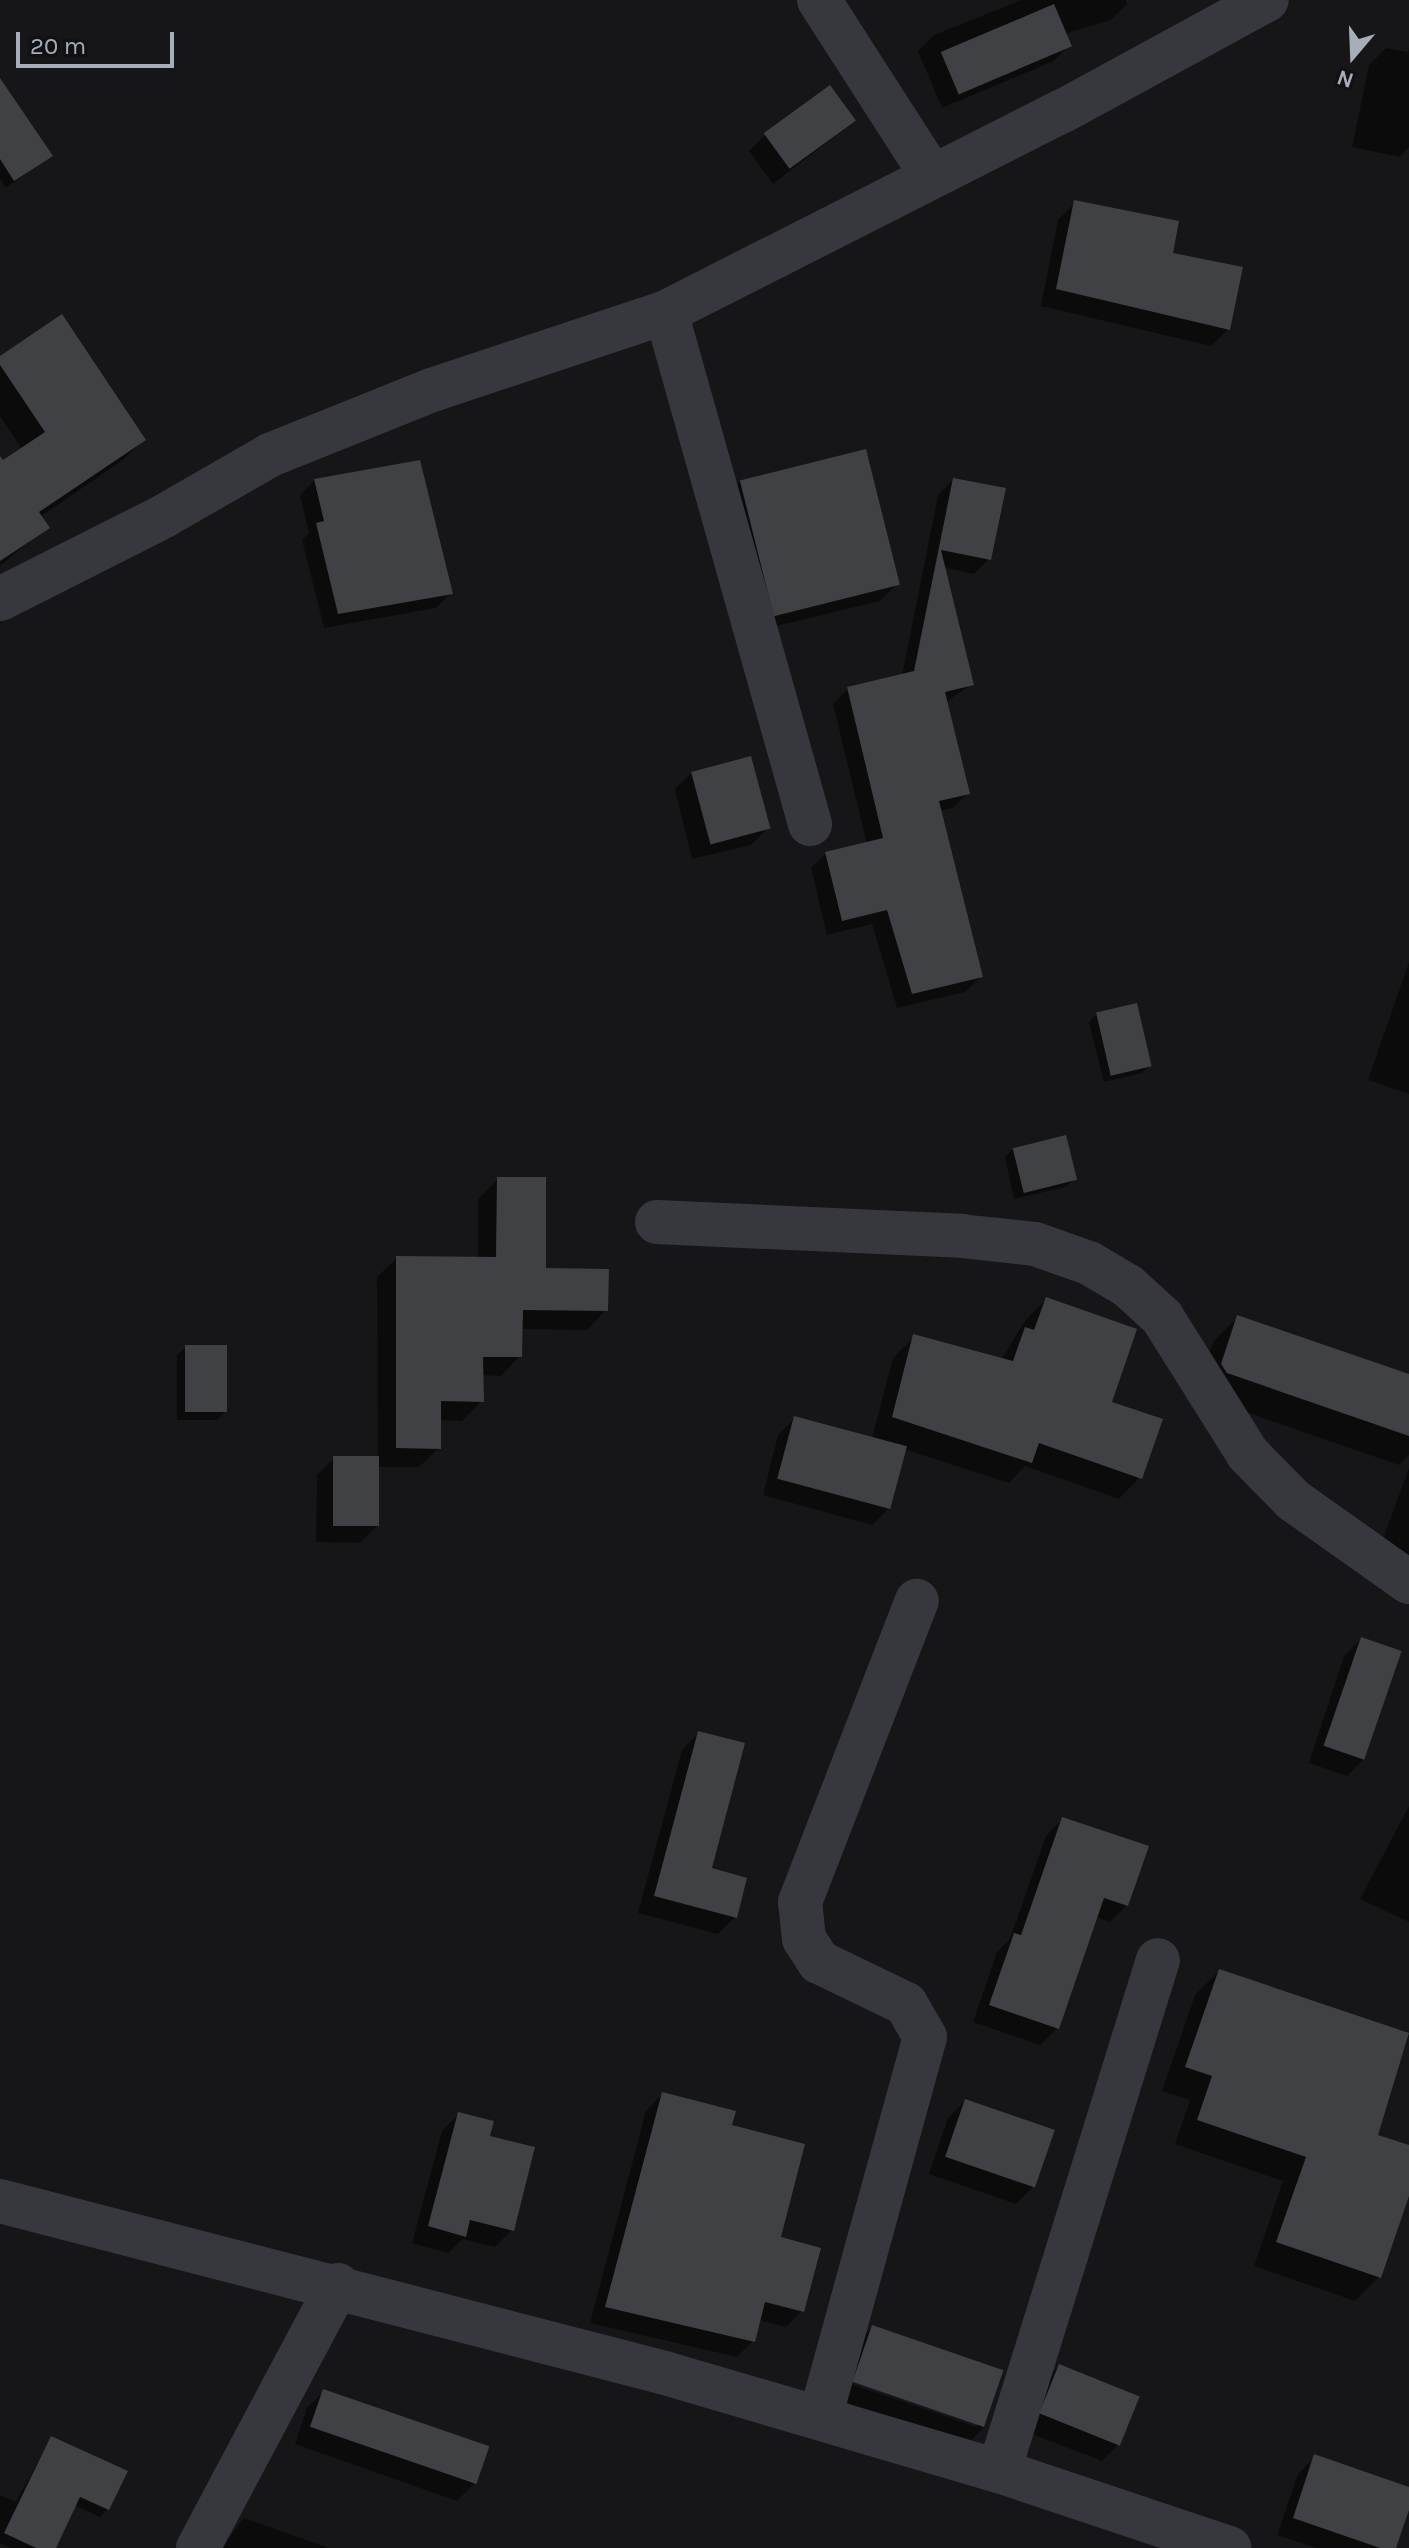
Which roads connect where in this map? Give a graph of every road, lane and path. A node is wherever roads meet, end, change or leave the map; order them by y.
1 (819, 0) edge
2 (1267, 0) edge
3 (932, 176) junction
4 (666, 312) junction
5 (0, 599) edge
6 (810, 824) dead end
7 (657, 1222) dead end
8 (1409, 1582) edge
9 (917, 1601) dead end
10 (1158, 1960) dead end
11 (0, 2201) edge
12 (338, 2285) junction
13 (820, 2418) junction
14 (999, 2471) junction
15 (198, 2548) edge
16 (1229, 2548) edge

1 - 3 street
2 - 3 street
3 - 4 street
4 - 5 street
4 - 6 street
7 - 8 street
9 - 13 street
10 - 14 street
11 - 12 street
12 - 13 street
12 - 15 street
13 - 14 street
14 - 16 street

